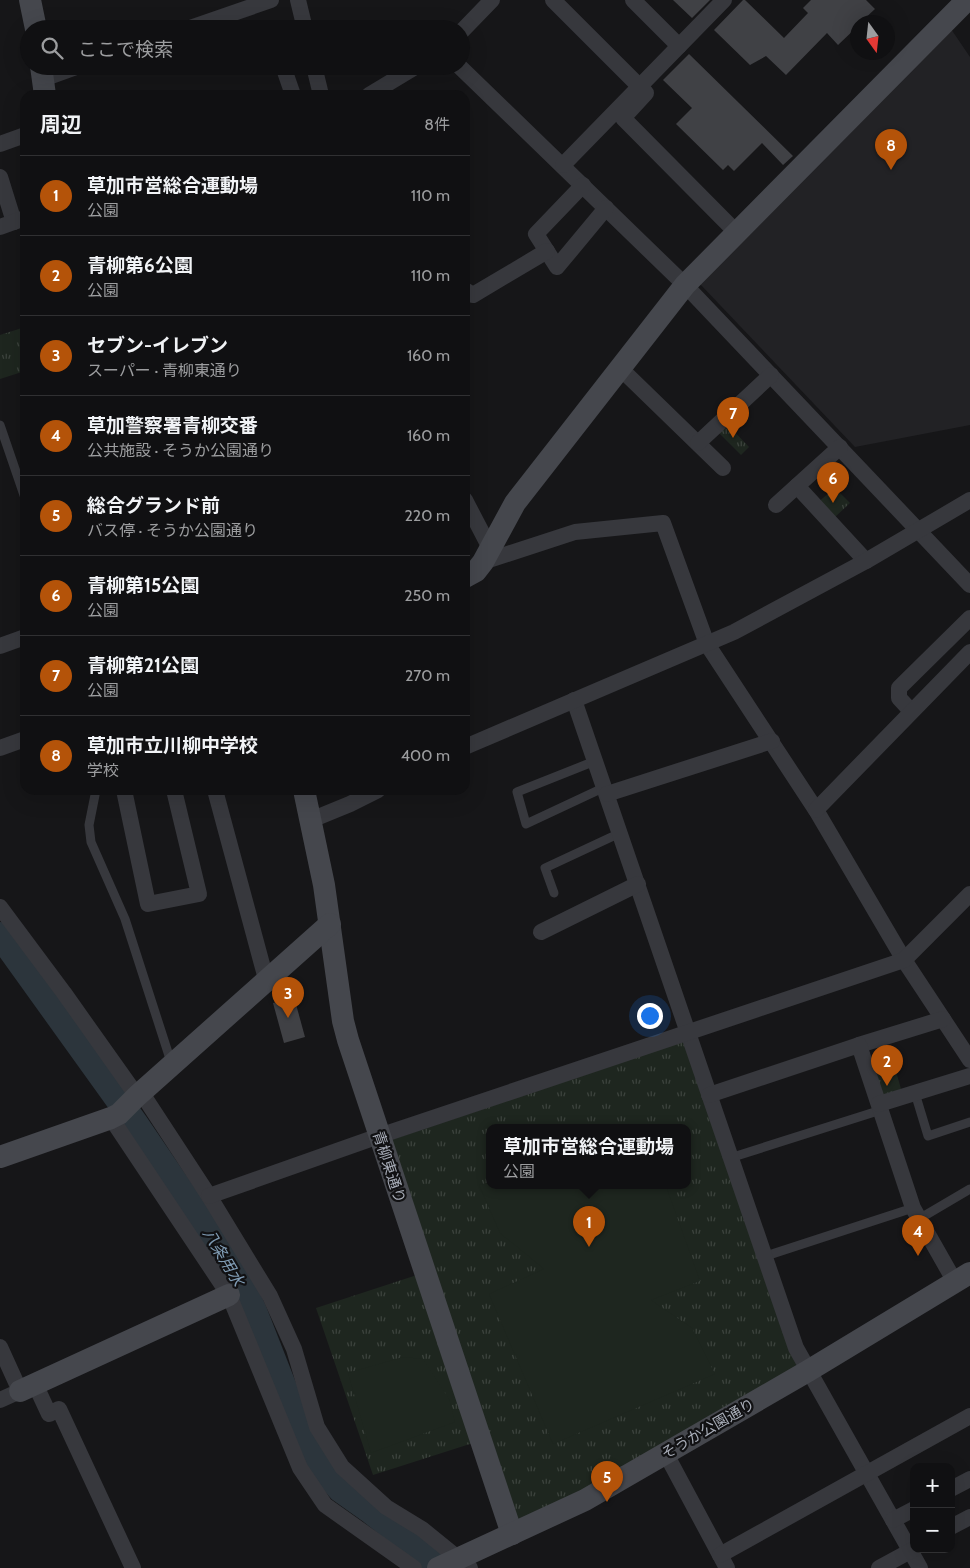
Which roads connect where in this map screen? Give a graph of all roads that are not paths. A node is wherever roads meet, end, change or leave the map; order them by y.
1 (30, 0) edge
2 (271, 0) edge
3 (298, 0) edge
4 (492, 0) edge
5 (553, 0) edge
6 (633, 0) edge
7 (724, 0) edge
8 (967, 0) edge
9 (34, 20) edge
10 (213, 20) edge
11 (302, 20) edge
12 (470, 23) edge
13 (679, 46) junction
14 (56, 75) edge
15 (286, 75) edge
16 (316, 75) edge
17 (402, 75) edge
18 (468, 75) edge
19 (43, 80) edge
20 (639, 86) junction
21 (290, 90) edge
22 (320, 90) edge
23 (377, 90) edge
24 (20, 137) edge
25 (0, 144) edge
26 (563, 165) junction
27 (0, 177) edge
28 (583, 185) junction
29 (606, 208) junction
30 (13, 222) edge
31 (737, 233) junction
32 (547, 251) junction
33 (685, 285) junction
34 (470, 293) edge
35 (620, 368) junction
36 (771, 375) junction
37 (0, 425) edge
38 (698, 443) junction
39 (840, 447) junction
40 (723, 468) dead end
41 (20, 483) edge
42 (797, 486) junction
43 (970, 500) edge
44 (776, 505) dead end
45 (470, 513) edge
46 (918, 531) junction
47 (486, 555) junction
48 (866, 561) junction
49 (470, 574) edge
50 (970, 585) edge
51 (970, 618) edge
52 (20, 639) edge
53 (707, 644) junction
54 (0, 646) edge
55 (970, 652) edge
56 (574, 700) junction
57 (911, 711) junction
58 (20, 741) edge
59 (772, 741) junction
60 (470, 745) edge
61 (0, 748) edge
62 (595, 761) junction
63 (606, 791) junction
64 (95, 795) edge
65 (125, 795) edge
66 (175, 795) edge
67 (216, 795) edge
68 (305, 795) edge
69 (368, 795) edge
70 (816, 810) junction
71 (311, 820) junction
72 (620, 833) junction
73 (638, 884) junction
74 (554, 893) dead end
75 (970, 894) edge
76 (0, 907) edge
77 (330, 924) junction
78 (541, 932) dead end
79 (904, 960) junction
80 (266, 979) junction
81 (943, 1019) junction
82 (689, 1033) junction
83 (963, 1036) edge
84 (859, 1045) junction
85 (970, 1060) edge
86 (172, 1065) junction
87 (970, 1076) edge
88 (915, 1093) junction
89 (139, 1094) junction
90 (709, 1095) junction
91 (880, 1107) junction
92 (115, 1116) junction
93 (970, 1122) edge
94 (379, 1136) junction
95 (0, 1157) edge
96 (730, 1158) junction
97 (970, 1189) edge
98 (209, 1196) junction
99 (916, 1214) junction
100 (763, 1257) junction
101 (962, 1278) edge
102 (229, 1295) junction
103 (0, 1347) edge
104 (808, 1371) junction
105 (18, 1392) edge
106 (970, 1416) edge
107 (666, 1454) junction
108 (866, 1474) junction
109 (970, 1479) edge
110 (955, 1487) edge
111 (910, 1511) edge
112 (970, 1516) edge
113 (893, 1520) junction
114 (955, 1525) edge
115 (512, 1534) junction
116 (910, 1547) edge
117 (910, 1551) edge
118 (913, 1553) edge
119 (720, 1563) edge
120 (455, 1564) edge
121 (133, 1568) edge
122 (414, 1568) edge
123 (879, 1568) edge
124 (920, 1568) edge

1 - 9 street
2 - 10 street
3 - 11 street
4 - 12 street
5 - 20 street
6 - 13 street
7 - 13 street
8 - 31 street
13 - 20 street
14 - 19 street
15 - 21 street
16 - 22 street
17 - 23 street
18 - 26 street
20 - 26 street
20 - 31 street
24 - 25 street
26 - 28 street
27 - 30 street
28 - 29 street
28 - 32 street
29 - 32 street
29 - 33 street
31 - 33 street
32 - 34 street
33 - 35 street
33 - 36 street
35 - 38 street
35 - 47 street
36 - 38 street
36 - 39 street
37 - 41 lane
38 - 40 street
39 - 42 street
39 - 46 street
42 - 44 street
42 - 48 street
43 - 46 street
45 - 47 street
46 - 48 street
46 - 50 street
47 - 49 street
47 - 53 street
48 - 53 street
51 - 57 street
52 - 54 street
53 - 56 street
53 - 59 street
55 - 57 street
56 - 60 street
56 - 62 street
57 - 70 street
58 - 61 street
59 - 63 street
59 - 70 street
62 - 63 street
62 - 63 lane
63 - 72 street
64 - 86 lane
65 - 66 street
67 - 80 street
68 - 71 street, 青柳東通り
69 - 71 street
70 - 79 street
71 - 77 street, 青柳東通り
72 - 73 street
72 - 74 lane
73 - 78 street
73 - 82 street
75 - 79 street
76 - 89 street
77 - 80 street
77 - 94 street, 青柳東通り
79 - 81 street
79 - 82 street
80 - 86 street
81 - 83 street
81 - 84 street
82 - 90 street
82 - 94 street
83 - 85 street
84 - 90 street
84 - 91 street
86 - 89 street
87 - 88 street
88 - 91 street
88 - 93 lane
89 - 92 street
89 - 98 street
90 - 96 street
91 - 96 lane
91 - 99 street
92 - 95 street
92 - 102 street
94 - 98 street
94 - 115 street, 青柳東通り
96 - 100 street
97 - 99 lane
98 - 120 street
99 - 100 lane
99 - 101 street
100 - 104 street
101 - 104 street, そうか公園通り
102 - 105 street
102 - 122 street
103 - 105 street
104 - 107 street, そうか公園通り
104 - 108 street
105 - 121 street
106 - 108 street
107 - 115 street, そうか公園通り
107 - 119 street
108 - 113 street
108 - 119 street
109 - 110 street
111 - 113 street
112 - 114 street
113 - 116 street
115 - 120 street, そうか公園通り
117 - 123 street
118 - 124 street

